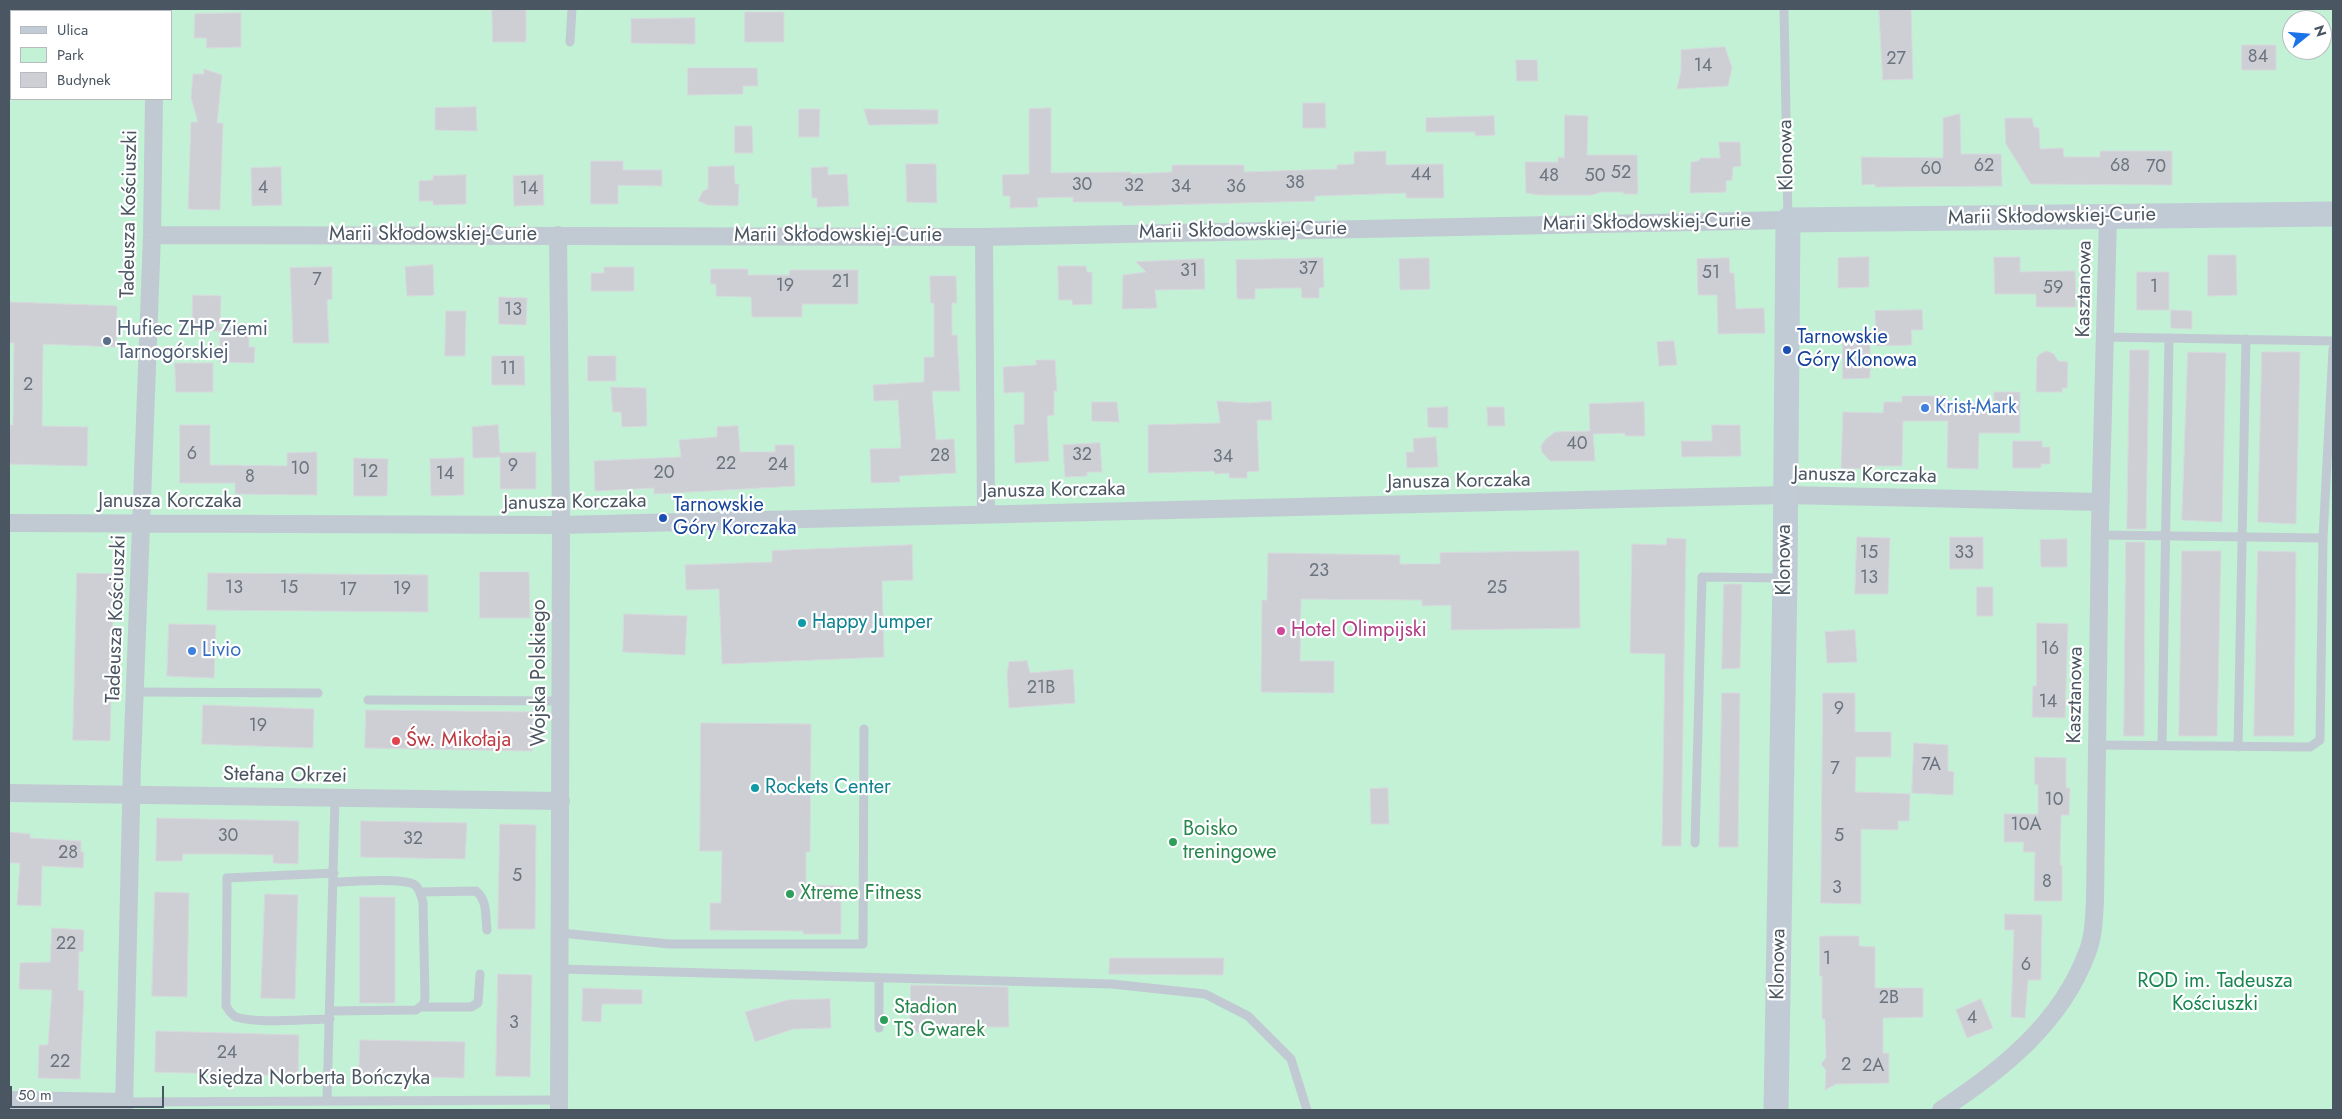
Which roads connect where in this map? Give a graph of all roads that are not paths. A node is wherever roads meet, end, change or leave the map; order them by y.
1 (572, 9) edge
2 (1784, 9) edge
3 (570, 42) dead end
4 (154, 100) edge
5 (2333, 214) edge
6 (2108, 217) junction
7 (1788, 220) junction
8 (152, 235) junction
9 (558, 235) junction
10 (984, 237) junction
11 (2105, 337) junction
12 (2169, 338) junction
13 (2246, 339) junction
14 (2333, 341) edge
15 (2333, 349) edge
16 (1785, 495) junction
17 (2101, 502) junction
18 (986, 514) junction
19 (9, 523) edge
20 (142, 523) junction
21 (561, 525) junction
22 (2100, 534) junction
23 (2166, 535) junction
24 (2242, 536) junction
25 (2323, 538) junction
26 (1785, 578) junction
27 (135, 692) junction
28 (318, 693) dead end
29 (368, 700) dead end
30 (561, 701) junction
31 (864, 729) dead end
32 (2097, 744) junction
33 (2162, 746) junction
34 (2238, 747) junction
35 (9, 793) edge
36 (131, 795) junction
37 (335, 798) junction
38 (561, 802) junction
39 (1695, 843) dead end
40 (334, 877) junction
41 (420, 892) junction
42 (486, 930) dead end
43 (561, 933) junction
44 (560, 969) junction
45 (480, 974) dead end
46 (879, 978) junction
47 (421, 1007) junction
48 (330, 1015) junction
49 (879, 1028) dead end
50 (9, 1100) edge
51 (327, 1100) junction
52 (559, 1105) edge
53 (125, 1106) edge
54 (1307, 1110) edge
55 (1776, 1110) edge
56 (1940, 1110) edge

1 - 3 lane
2 - 7 lane, Klonowa
4 - 8 street, Tadeusza Kościuszki
5 - 6 street, Marii Skłodowskiej-Curie
6 - 7 street, Marii Skłodowskiej-Curie
6 - 11 street, Kasztanowa
7 - 10 street, Marii Skłodowskiej-Curie
7 - 16 street, Klonowa
8 - 9 street, Marii Skłodowskiej-Curie
8 - 20 street, Tadeusza Kościuszki
9 - 10 street, Marii Skłodowskiej-Curie
9 - 21 street, Wojska Polskiego
10 - 18 street
11 - 12 lane
11 - 17 street, Kasztanowa
12 - 13 lane
12 - 23 lane
13 - 14 lane
13 - 24 lane
15 - 25 lane
16 - 17 street, Janusza Korczaka
16 - 18 street, Janusza Korczaka
16 - 26 street, Klonowa
17 - 22 street, Kasztanowa
18 - 21 street, Janusza Korczaka
19 - 20 street, Janusza Korczaka
20 - 21 street, Janusza Korczaka
20 - 27 street, Tadeusza Kościuszki
21 - 30 street, Wojska Polskiego
22 - 23 lane
22 - 32 street, Kasztanowa
23 - 24 lane
23 - 33 lane
24 - 25 lane
24 - 34 lane
25 - 34 lane
26 - 39 lane
26 - 55 street, Klonowa
27 - 28 lane
27 - 36 street, Tadeusza Kościuszki
29 - 30 lane
30 - 38 street, Wojska Polskiego
31 - 43 lane
32 - 33 lane
32 - 56 street, Kasztanowa
33 - 34 lane
35 - 36 street, Stefana Okrzei
36 - 37 street, Stefana Okrzei
36 - 53 street, Tadeusza Kościuszki
37 - 38 street, Stefana Okrzei
37 - 40 lane
38 - 43 street, Wojska Polskiego
40 - 41 lane
40 - 48 lane
40 - 48 lane
41 - 42 lane
41 - 47 lane
43 - 44 street, Wojska Polskiego
44 - 46 lane
44 - 52 street, Wojska Polskiego
45 - 47 lane
46 - 49 lane
46 - 54 lane
47 - 48 lane
48 - 51 lane
50 - 53 street, Księdza Norberta Bończyka
51 - 52 lane, Księdza Norberta Bończyka
51 - 53 lane, Księdza Norberta Bończyka

